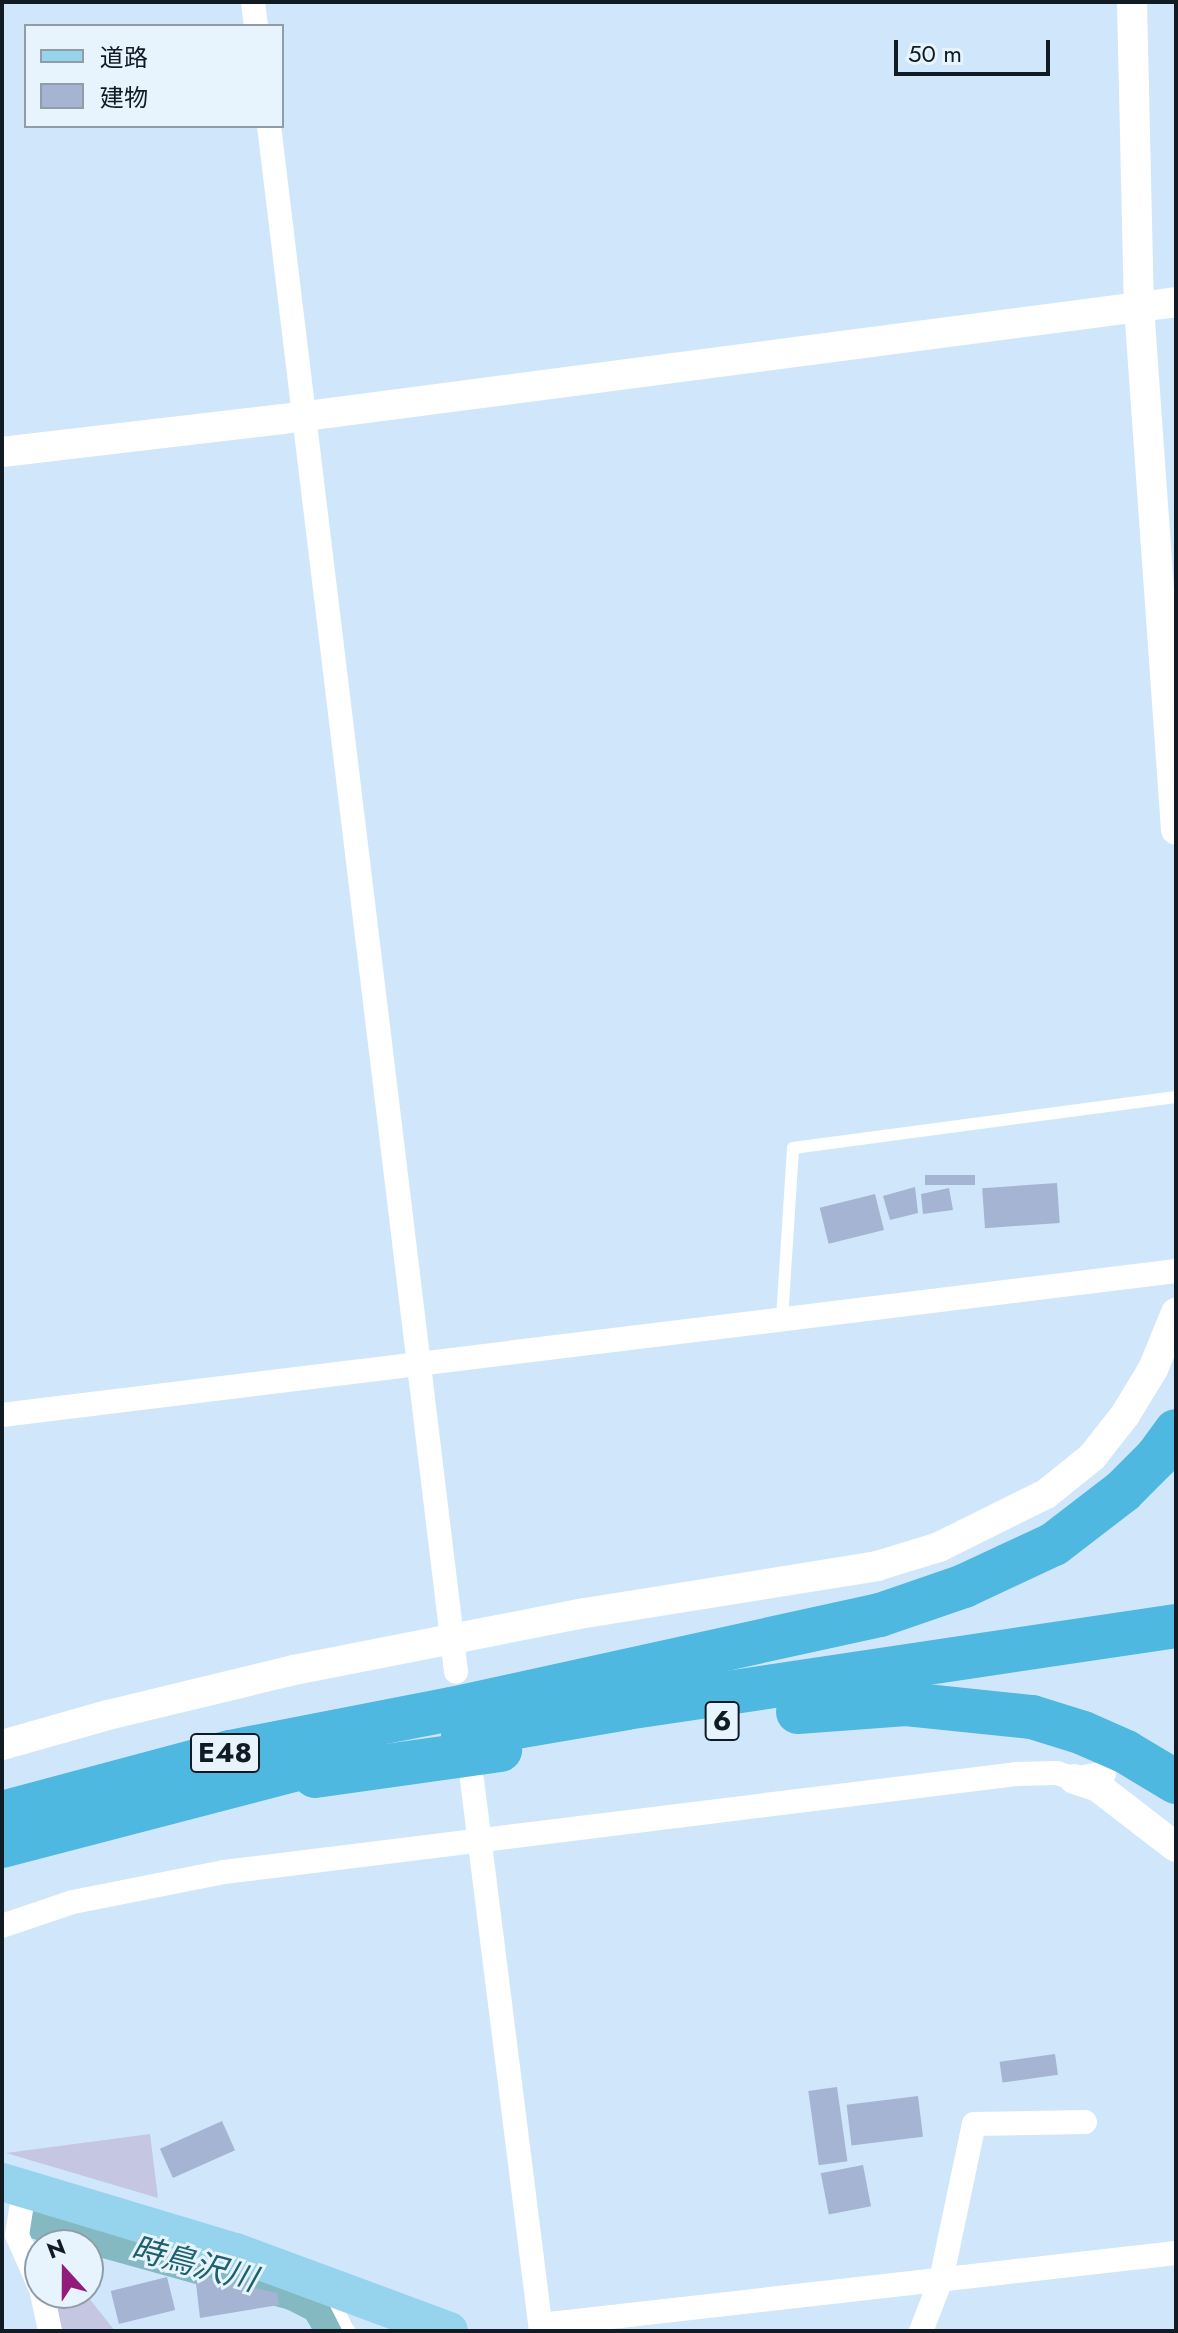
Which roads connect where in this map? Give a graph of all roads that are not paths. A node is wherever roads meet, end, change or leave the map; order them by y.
1 (253, 2) edge
2 (1132, 2) edge
3 (256, 24) edge
4 (269, 128) edge
5 (1176, 302) edge
6 (1139, 307) junction
7 (306, 416) junction
8 (2, 452) edge
9 (1176, 830) edge
10 (1176, 1097) edge
11 (1176, 1271) edge
12 (1176, 1313) edge
13 (782, 1319) junction
14 (417, 1364) junction
15 (2, 1415) edge
16 (1176, 1431) edge
17 (1176, 1606) edge
18 (1176, 1626) edge
19 (452, 1638) junction
20 (454, 1691) junction
21 (2, 1745) edge
22 (1089, 1776) joint
23 (472, 1780) dead end
24 (256, 1781) junction
25 (1176, 1782) edge
26 (2, 1813) edge
27 (478, 1840) junction
28 (2, 1846) edge
29 (1176, 1847) edge
30 (2, 1926) edge
31 (1085, 2122) dead end
32 (13, 2186) edge
33 (10, 2232) edge
34 (1176, 2253) edge
35 (24, 2258) edge
36 (941, 2280) junction
37 (326, 2285) junction
38 (45, 2309) edge
39 (541, 2328) edge
40 (50, 2331) edge
41 (349, 2331) edge
42 (449, 2331) edge
43 (921, 2331) edge

1 - 3 street
2 - 6 street
4 - 7 street
5 - 6 street
6 - 7 street
6 - 9 street
7 - 8 street
7 - 14 street
10 - 13 lane
11 - 13 street
12 - 19 street
13 - 14 street
14 - 15 street
14 - 19 street
16 - 20 highway, 6
17 - 20 highway, 6
18 - 24 highway, 6
19 - 20 street
19 - 21 street
20 - 26 highway, E48
22 - 27 street
22 - 29 street
23 - 27 street
24 - 25 highway, 6
24 - 28 highway, E48
27 - 30 street
27 - 39 street
31 - 36 street
32 - 33 street
32 - 37 main road
33 - 35 street
34 - 36 street
36 - 39 street
36 - 43 street
37 - 41 lane
37 - 42 main road
38 - 40 street

